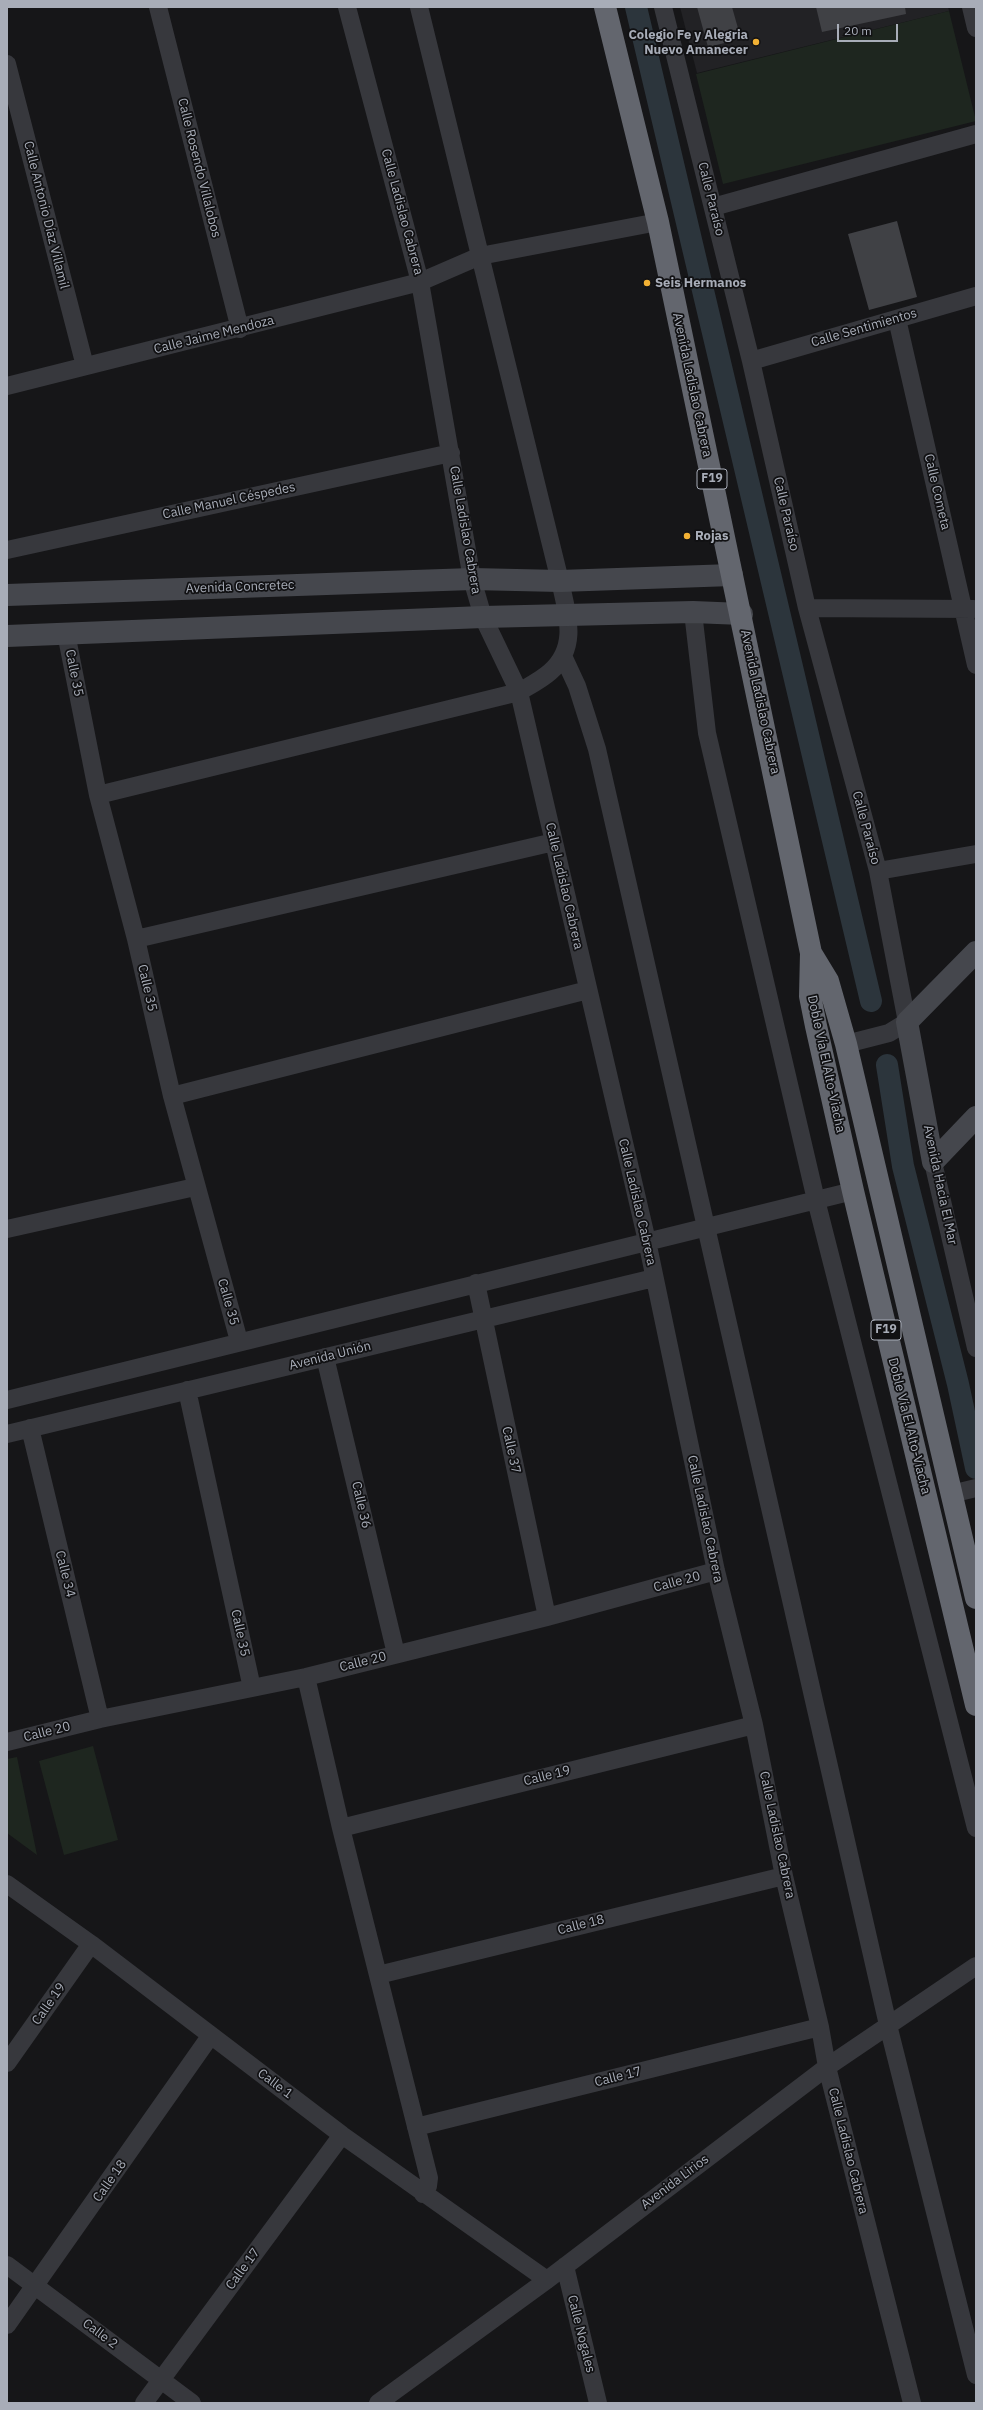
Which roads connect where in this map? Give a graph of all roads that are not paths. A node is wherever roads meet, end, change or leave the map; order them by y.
1 (158, 7) edge
2 (347, 7) edge
3 (419, 7) edge
4 (605, 7) edge
5 (663, 7) edge
6 (971, 7) edge
7 (976, 28) edge
8 (7, 64) edge
9 (976, 134) edge
10 (713, 207) junction
11 (658, 222) junction
12 (480, 256) junction
13 (420, 282) junction
14 (976, 296) edge
15 (897, 319) junction
16 (240, 329) junction
17 (751, 361) junction
18 (84, 366) junction
19 (7, 386) edge
20 (451, 453) junction
21 (7, 550) edge
22 (732, 575) junction
23 (472, 579) junction
24 (560, 580) junction
25 (7, 595) edge
26 (807, 608) junction
27 (970, 609) edge
28 (693, 612) junction
29 (742, 614) junction
30 (567, 616) junction
31 (483, 617) junction
32 (66, 633) junction
33 (7, 636) edge
34 (564, 658) junction
35 (976, 665) edge
36 (519, 692) junction
37 (98, 795) junction
38 (554, 842) junction
39 (976, 854) edge
40 (878, 871) junction
41 (136, 939) junction
42 (976, 952) edge
43 (811, 953) junction
44 (588, 990) junction
45 (907, 1022) junction
46 (856, 1042) junction
47 (172, 1096) junction
48 (976, 1116) edge
49 (933, 1162) junction
50 (195, 1187) junction
51 (853, 1191) junction
52 (816, 1200) junction
53 (705, 1227) junction
54 (7, 1229) edge
55 (646, 1241) junction
56 (654, 1278) junction
57 (476, 1283) junction
58 (482, 1319) junction
59 (239, 1341) junction
60 (976, 1348) edge
61 (325, 1357) junction
62 (187, 1390) junction
63 (7, 1400) edge
64 (30, 1428) junction
65 (7, 1434) edge
66 (964, 1491) edge
67 (716, 1571) junction
68 (976, 1598) edge
69 (547, 1617) junction
70 (396, 1654) junction
71 (306, 1677) junction
72 (252, 1688) junction
73 (976, 1705) edge
74 (100, 1719) junction
75 (754, 1725) junction
76 (7, 1742) edge
77 (340, 1828) junction
78 (976, 1828) edge
79 (784, 1876) junction
80 (7, 1884) edge
81 (91, 1944) junction
82 (976, 1966) edge
83 (378, 1975) junction
84 (888, 2025) junction
85 (820, 2027) junction
86 (211, 2035) junction
87 (7, 2063) edge
88 (827, 2067) junction
89 (416, 2127) junction
90 (342, 2135) junction
91 (423, 2194) junction
92 (7, 2265) edge
93 (565, 2266) junction
94 (547, 2280) junction
95 (36, 2286) junction
96 (7, 2325) edge
97 (976, 2375) edge
98 (161, 2380) junction
99 (144, 2403) edge
100 (192, 2403) edge
101 (378, 2403) edge
102 (598, 2403) edge
103 (912, 2403) edge

1 - 16 street, Calle Rosendo Villalobos
2 - 13 street, Calle Ladislao Cabrera
3 - 12 street
4 - 11 highway, Avenida Ladislao Cabrera / F19
5 - 10 street, Calle Paraíso
6 - 7 street
8 - 18 street, Calle Antonio Díaz Villamil
9 - 10 street
10 - 17 street, Calle Paraíso
11 - 12 street, Calle Jaime Mendoza
11 - 22 highway, Avenida Ladislao Cabrera / F19
12 - 13 street, Calle Jaime Mendoza
12 - 24 street
13 - 16 street, Calle Jaime Mendoza
13 - 20 street, Calle Ladislao Cabrera
14 - 15 street, Calle Sentimientos
15 - 17 street, Calle Sentimientos
15 - 27 street, Calle Cometa
16 - 18 street, Calle Jaime Mendoza
17 - 26 street, Calle Paraíso
18 - 19 street, Calle Jaime Mendoza
20 - 21 street, Calle Manuel Céspedes
20 - 23 street, Calle Ladislao Cabrera
22 - 24 street, Avenida Concretec
22 - 29 highway, Avenida Ladislao Cabrera / F19
23 - 24 street, Avenida Concretec
23 - 25 street, Avenida Concretec
23 - 31 street, Calle Ladislao Cabrera
24 - 30 street
26 - 27 street
26 - 40 street, Calle Paraíso
27 - 35 street, Calle Cometa
28 - 29 street
28 - 30 street
28 - 52 street
29 - 43 highway, Avenida Ladislao Cabrera / F19
30 - 31 street
30 - 34 street
31 - 32 street
31 - 36 street, Calle Ladislao Cabrera
32 - 33 street
32 - 37 street, Calle 35
34 - 36 street
34 - 53 street
36 - 37 street
36 - 38 street, Calle Ladislao Cabrera
37 - 41 street, Calle 35
38 - 41 street
38 - 44 street, Calle Ladislao Cabrera
39 - 40 street
40 - 45 street, Calle Paraíso
41 - 47 street, Calle 35
42 - 45 street
43 - 46 highway, Doble Vía El Alto-Viacha / F19
43 - 51 highway, Doble Vía El Alto-Viacha / F19
44 - 47 street
44 - 55 street, Calle Ladislao Cabrera
45 - 46 street
45 - 49 street, Avenida Hacia El Mar
46 - 66 highway, Doble Vía El Alto-Viacha / F19
47 - 50 street, Calle 35
48 - 49 street
49 - 60 street, Avenida Hacia El Mar
50 - 54 street
50 - 59 street, Calle 35
51 - 52 street
51 - 73 highway, Doble Vía El Alto-Viacha / F19
52 - 53 street
52 - 78 street
53 - 55 street
53 - 84 street
55 - 56 street, Calle Ladislao Cabrera
55 - 57 street
56 - 58 street, Avenida Unión
56 - 67 street, Calle Ladislao Cabrera
57 - 58 street, Calle 37
57 - 59 street
58 - 61 street, Avenida Unión
58 - 69 street, Calle 37
59 - 63 street
61 - 62 street, Avenida Unión
61 - 70 street, Calle 36
62 - 64 street, Avenida Unión
62 - 72 street, Calle 35
64 - 65 street, Avenida Unión
64 - 74 street, Calle 34
66 - 68 highway, Doble Vía El Alto-Viacha / F19
67 - 69 street, Calle 20
67 - 75 street, Calle Ladislao Cabrera
69 - 70 street, Calle 20
70 - 71 street, Calle 20
71 - 72 street, Calle 20
71 - 77 street
72 - 74 street, Calle 20
74 - 76 street, Calle 20
75 - 77 street, Calle 19
75 - 79 street, Calle Ladislao Cabrera
77 - 83 street
79 - 83 street, Calle 18
79 - 85 street, Calle Ladislao Cabrera
80 - 81 street, Calle 1
81 - 86 street, Calle 1
81 - 87 street, Calle 19
82 - 84 street, Avenida Lirios
83 - 89 street
84 - 88 street, Avenida Lirios
84 - 97 street
85 - 88 street, Calle Ladislao Cabrera
85 - 89 street, Calle 17
86 - 90 street, Calle 1
86 - 95 street, Calle 18
88 - 93 street, Avenida Lirios
88 - 103 street, Calle Ladislao Cabrera
89 - 91 street
90 - 91 street, Calle 1
90 - 98 street, Calle 17
91 - 94 street, Calle 1
92 - 95 street, Calle 2
93 - 94 street, Avenida Lirios
93 - 102 street, Calle Nogales
94 - 101 street, Avenida Lirios
95 - 96 street, Calle 18
95 - 98 street, Calle 2
98 - 99 street, Calle 17
98 - 100 street, Calle 2

